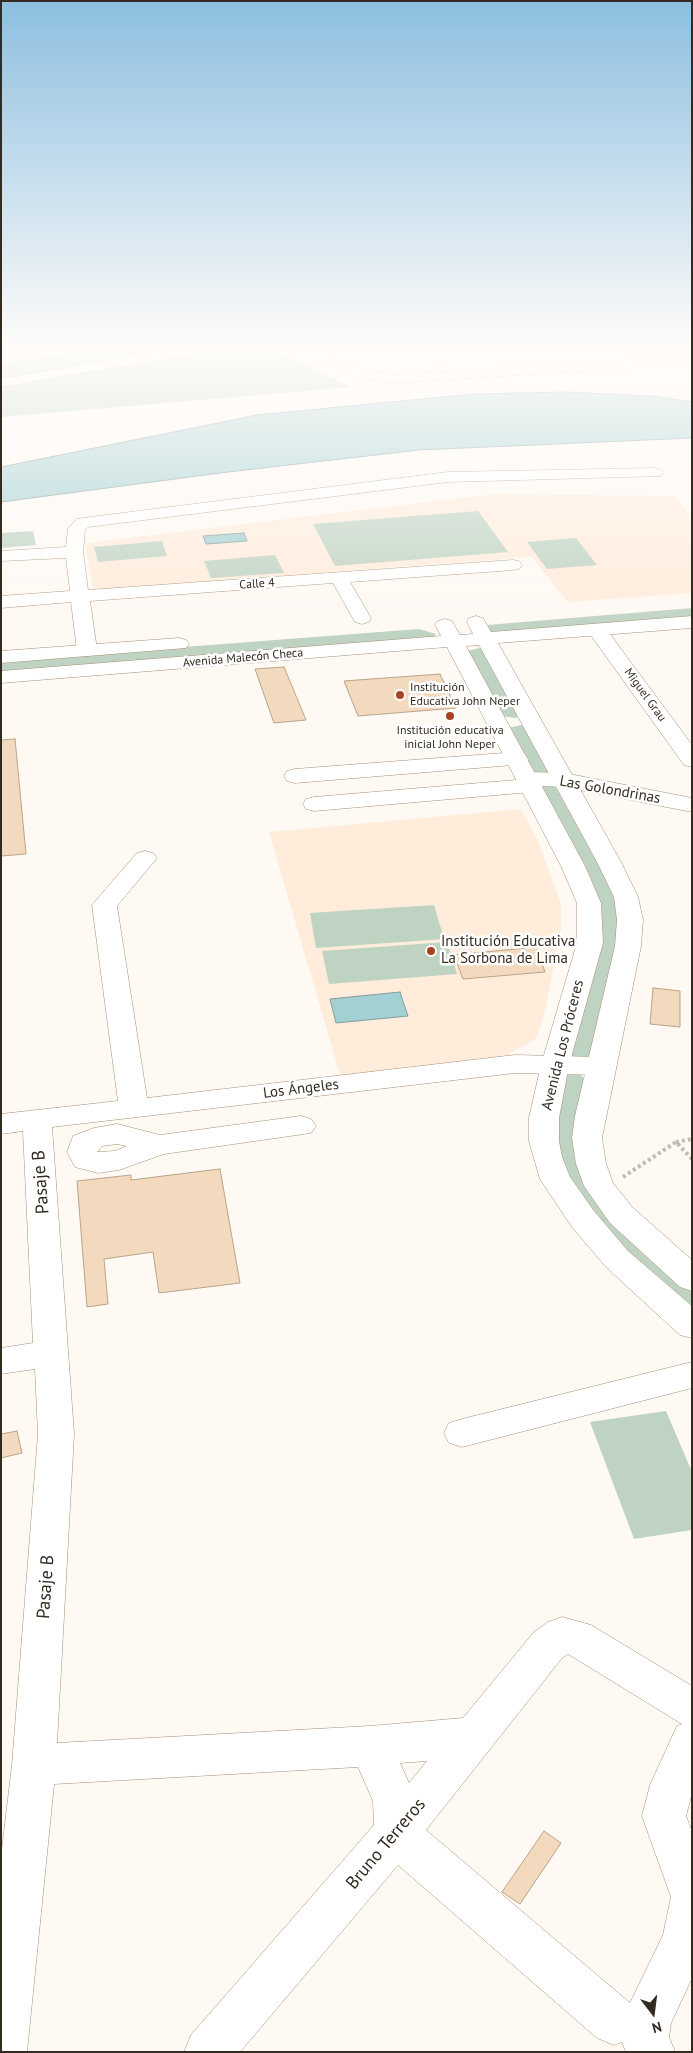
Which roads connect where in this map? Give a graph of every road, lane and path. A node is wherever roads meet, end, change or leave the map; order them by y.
1 (655, 473) dead end
2 (74, 552) junction
3 (1, 556) edge
4 (513, 566) dead end
5 (340, 578) junction
6 (81, 596) junction
7 (1, 602) edge
8 (692, 604) edge
9 (362, 618) dead end
10 (692, 622) edge
11 (480, 630) junction
12 (597, 630) junction
13 (450, 633) junction
14 (256, 638) dead end
15 (197, 642) dead end
16 (87, 650) junction
17 (1, 657) edge
18 (1, 677) edge
19 (530, 720) junction
20 (498, 723) junction
21 (692, 760) edge
22 (525, 774) junction
23 (295, 776) dead end
24 (564, 780) junction
25 (314, 804) dead end
26 (692, 804) edge
27 (144, 858) dead end
28 (556, 1065) junction
29 (601, 1066) junction
30 (214, 1099) junction
31 (134, 1109) junction
32 (19, 1122) edge
33 (302, 1126) dead end
34 (221, 1138) junction
35 (692, 1139) edge
36 (676, 1142) junction
37 (160, 1145) dead end
38 (692, 1159) edge
39 (603, 1192) junction
40 (692, 1279) edge
41 (692, 1326) edge
42 (51, 1354) junction
43 (1, 1361) edge
44 (692, 1375) edge
45 (462, 1433) dead end
46 (692, 1709) edge
47 (473, 1737) junction
48 (692, 1740) edge
49 (370, 1746) junction
50 (34, 1765) junction
51 (396, 1833) junction
52 (692, 1892) edge
53 (692, 1903) edge
54 (614, 2021) dead end
55 (2, 2052) edge
56 (208, 2052) edge
57 (651, 2052) edge

1 - 2 main road
2 - 3 main road
2 - 6 main road
4 - 5 main road, Calle 4
5 - 6 main road, Calle 4
5 - 9 main road
6 - 7 main road, Calle 4
6 - 16 main road
8 - 11 main road
10 - 12 main road
11 - 12 main road
11 - 13 main road, Avenida Malecón Checa
11 - 19 main road
12 - 21 main road, Miguel Grau
13 - 14 main road, Avenida Malecón Checa
13 - 18 main road, Avenida Malecón Checa
13 - 20 main road, Avenida Los Próceres
15 - 16 main road, Avenida Malecón Checa
16 - 17 main road, Avenida Malecón Checa
19 - 20 main road
19 - 24 main road
20 - 22 main road, Avenida Los Próceres
22 - 23 main road
22 - 24 main road, Las Golondrinas
22 - 25 main road
22 - 28 main road, Avenida Los Próceres
24 - 26 main road, Las Golondrinas
24 - 29 main road
27 - 31 main road
28 - 29 main road, Los Ángeles
28 - 30 main road, Los Ángeles
28 - 41 main road, Avenida Los Próceres
29 - 39 main road
30 - 31 main road, Los Ángeles
30 - 34 main road
31 - 32 main road, Los Ángeles
32 - 42 main road, Pasaje B
33 - 34 main road
34 - 37 main road
35 - 36 path
36 - 38 path
36 - 39 path
39 - 40 main road
42 - 43 main road
42 - 50 main road, Pasaje B
44 - 45 main road
46 - 47 main road, Bruno Terreros
47 - 49 main road
47 - 51 main road, Bruno Terreros
48 - 52 main road
49 - 50 main road
49 - 51 main road
50 - 55 main road, Pasaje B
51 - 54 main road
51 - 56 main road, Bruno Terreros
53 - 57 main road

